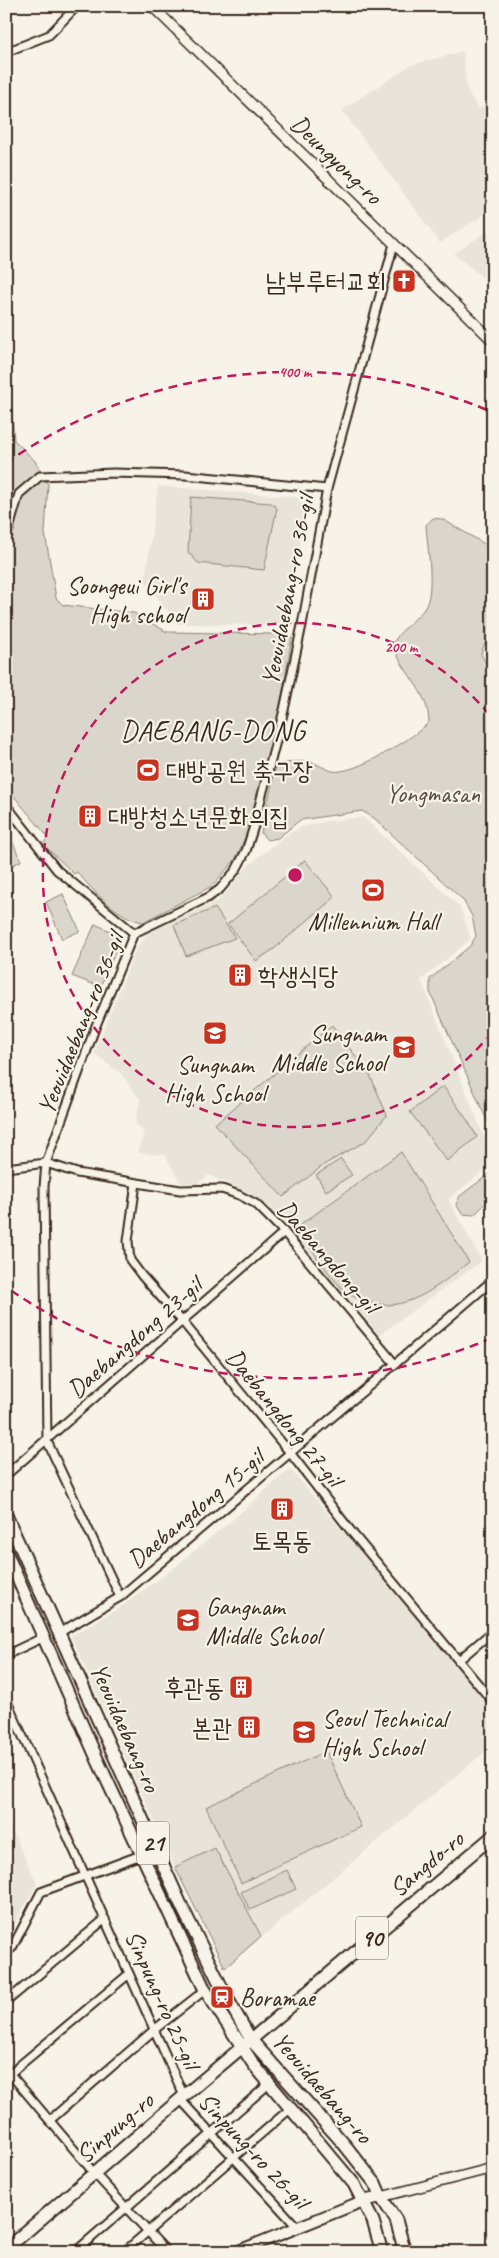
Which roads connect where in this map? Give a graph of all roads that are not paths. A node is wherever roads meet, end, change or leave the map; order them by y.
1 (77, 6) edge
2 (152, 6) edge
3 (6, 52) edge
4 (394, 244) junction
5 (493, 341) edge
6 (327, 489) junction
7 (6, 538) edge
8 (6, 805) edge
9 (134, 933) junction
10 (46, 1162) junction
11 (6, 1168) edge
12 (136, 1183) junction
13 (284, 1232) junction
14 (493, 1280) edge
15 (182, 1322) junction
16 (395, 1364) junction
17 (47, 1441) junction
18 (291, 1454) junction
19 (7, 1473) edge
20 (6, 1515) edge
21 (6, 1552) edge
22 (120, 1597) junction
23 (493, 1631) edge
24 (59, 1633) junction
25 (44, 1638) junction
26 (6, 1655) edge
27 (459, 1660) junction
28 (6, 1699) edge
29 (493, 1702) edge
30 (493, 1836) edge
31 (141, 1855) junction
32 (85, 1876) junction
33 (105, 1919) junction
34 (6, 1952) edge
35 (129, 1974) junction
36 (205, 1990) junction
37 (6, 2002) edge
38 (154, 2030) junction
39 (251, 2040) junction
40 (242, 2048) junction
41 (7, 2073) edge
42 (269, 2084) junction
43 (182, 2098) junction
44 (291, 2108) junction
45 (50, 2120) junction
46 (211, 2134) junction
47 (233, 2158) junction
48 (493, 2168) edge
49 (94, 2173) junction
50 (381, 2197) junction
51 (363, 2201) junction
52 (127, 2208) junction
53 (298, 2228) junction
54 (148, 2231) junction
55 (6, 2249) edge
56 (378, 2250) edge
57 (75, 2252) edge
58 (124, 2252) edge
59 (167, 2252) edge
60 (236, 2252) edge
61 (405, 2252) edge

1 - 3 street
2 - 4 street, Deungyong-ro
4 - 5 street, Deungyong-ro
4 - 6 street, Yeouidaebang-ro 36-gil
6 - 7 street
6 - 9 street, Yeouidaebang-ro 36-gil
8 - 9 street
9 - 10 street, Yeouidaebang-ro 36-gil
10 - 11 street, Daebangdong-gil
10 - 12 street, Daebangdong-gil
10 - 17 street, Yeouidaebang-ro 36-gil
12 - 13 street, Daebangdong-gil
12 - 15 street, Daebangdong 27-gil
13 - 15 street, Daebangdong 23-gil
13 - 16 street, Daebangdong-gil
14 - 16 street
15 - 17 street, Daebangdong 23-gil
15 - 18 street, Daebangdong 27-gil
16 - 18 street, Daebangdong 15-gil
17 - 19 street, Daebangdong 23-gil
17 - 22 street
18 - 22 street, Daebangdong 15-gil
18 - 27 street, Daebangdong 27-gil
20 - 24 main road, Yeouidaebang-ro / 21
21 - 25 main road, Yeouidaebang-ro
22 - 24 street, Daebangdong 15-gil
23 - 27 street
24 - 39 main road, Yeouidaebang-ro / 21
25 - 26 street
25 - 31 main road, Yeouidaebang-ro / 21
27 - 29 street, Daebangdong 27-gil
28 - 32 street, Sinpung-ro 25-gil
30 - 39 main road, Sangdo-ro / 90
31 - 32 street
31 - 36 main road, Yeouidaebang-ro
32 - 33 street, Sinpung-ro 25-gil
32 - 34 street
33 - 35 street, Sinpung-ro 25-gil
33 - 37 street, Sinpung-ro 25-gil
35 - 38 street, Sinpung-ro 25-gil
35 - 41 street
36 - 38 street
36 - 40 main road, Yeouidaebang-ro
38 - 43 street, Sinpung-ro 25-gil
38 - 45 street
39 - 40 main road, Sinpung-ro / 90
39 - 50 main road, Yeouidaebang-ro / 21
40 - 42 main road, Yeouidaebang-ro
40 - 43 main road, Sinpung-ro / 90
41 - 45 street
42 - 44 main road, Yeouidaebang-ro
42 - 46 street
43 - 46 street, Sinpung-ro 26-gil
43 - 49 main road, Sinpung-ro / 90
44 - 47 street
44 - 51 main road, Yeouidaebang-ro
45 - 49 street
46 - 47 street, Sinpung-ro 26-gil
46 - 52 street
47 - 53 street, Sinpung-ro 26-gil
47 - 54 street
48 - 50 street
49 - 52 street
49 - 55 main road, Sinpung-ro / 90
50 - 51 main road
50 - 61 main road, Yeouidaebang-ro / 21
51 - 53 main road
51 - 56 main road, Yeouidaebang-ro
52 - 54 street
52 - 57 street
53 - 60 main road
54 - 58 street
54 - 59 street

